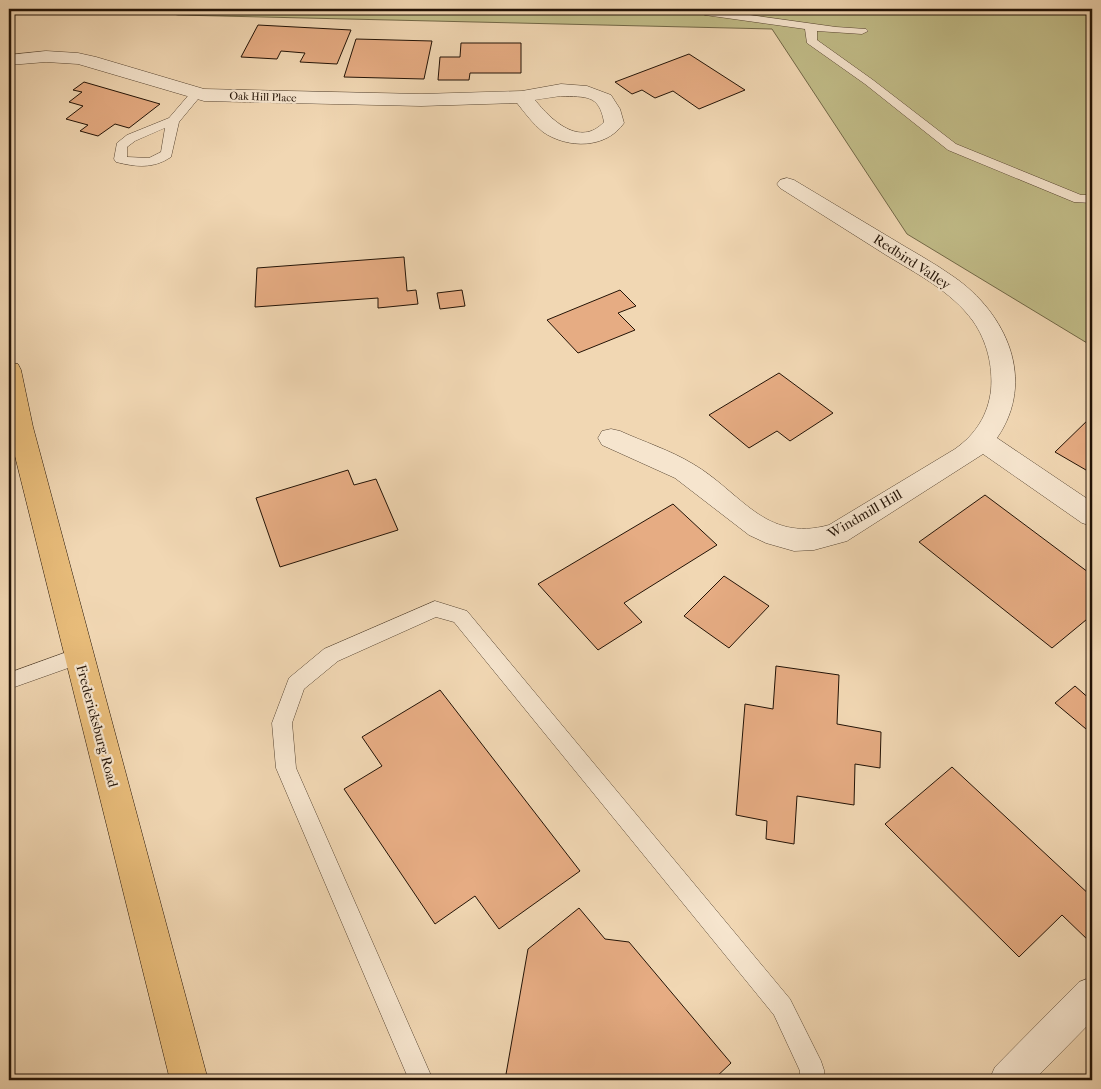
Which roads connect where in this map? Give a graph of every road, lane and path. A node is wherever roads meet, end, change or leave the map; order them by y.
1 (698, 9) edge
2 (811, 26) junction
3 (862, 31) dead end
4 (9, 60) edge
5 (196, 94) junction
6 (522, 96) dead end
7 (173, 122) dead end
8 (787, 184) dead end
9 (1086, 199) edge
10 (1092, 204) edge
11 (9, 370) edge
12 (14, 430) edge
13 (611, 438) dead end
14 (982, 440) junction
15 (1092, 516) edge
16 (78, 656) junction
17 (9, 681) edge
18 (1092, 995) edge
19 (189, 1080) edge
20 (421, 1080) edge
21 (812, 1080) edge
22 (1008, 1080) edge

1 - 2 lane
2 - 3 lane
2 - 9 lane
4 - 5 street, Oak Hill Place
5 - 6 street, Oak Hill Place
5 - 7 lane
8 - 14 street, Redbird Valley
9 - 10 lane
11 - 12 main road, Fredericksburg Road
12 - 16 main road, Fredericksburg Road
13 - 14 street, Windmill Hill
14 - 15 street
16 - 17 lane
16 - 19 main road, Fredericksburg Road
18 - 22 street
20 - 21 lane

